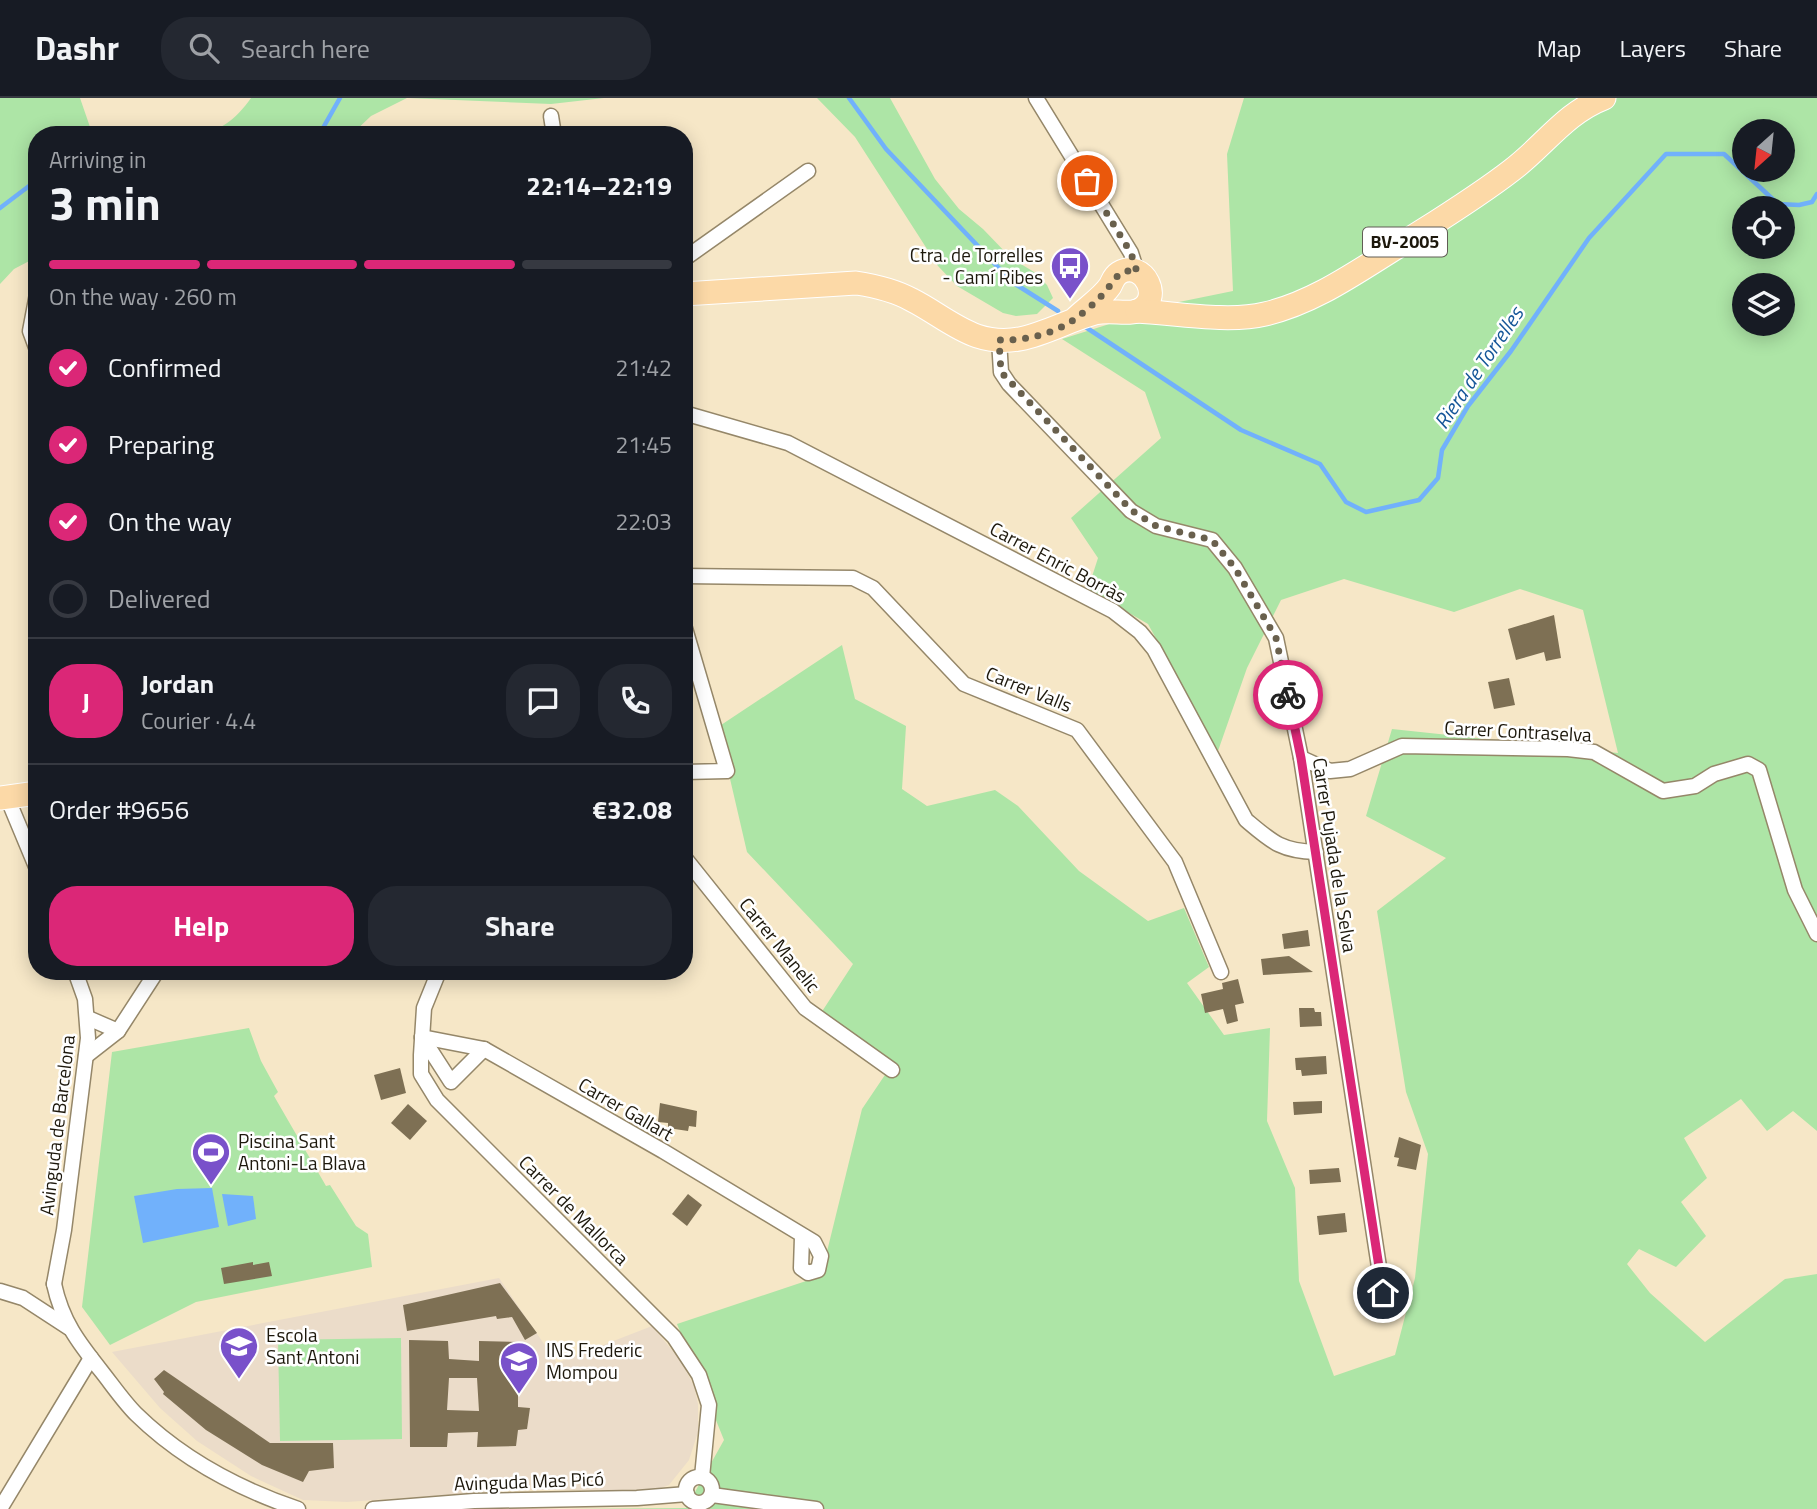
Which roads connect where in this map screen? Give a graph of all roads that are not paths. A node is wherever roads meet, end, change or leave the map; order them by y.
1 (1036, 98) edge
2 (1604, 98) edge
3 (551, 116) dead end
4 (553, 126) edge
5 (808, 171) dead end
6 (693, 253) edge
7 (1137, 272) junction
8 (1110, 286) junction
9 (1151, 291) junction
10 (693, 293) edge
11 (1129, 310) junction
12 (1177, 312) junction
13 (1075, 319) junction
14 (999, 340) junction
15 (693, 416) edge
16 (693, 576) edge
17 (693, 656) edge
18 (1301, 758) junction
19 (693, 772) edge
20 (28, 794) edge
21 (4, 798) edge
22 (28, 850) edge
23 (1316, 852) junction
24 (693, 868) edge
25 (1817, 934) edge
26 (1221, 972) dead end
27 (77, 980) edge
28 (151, 980) edge
29 (435, 980) edge
30 (88, 1018) junction
31 (118, 1031) junction
32 (422, 1037) junction
33 (484, 1049) junction
34 (86, 1056) junction
35 (892, 1070) dead end
36 (802, 1237) dead end
37 (54, 1284) junction
38 (0, 1291) edge
39 (1383, 1293) dead end
40 (23, 1298) junction
41 (70, 1329) junction
42 (91, 1358) junction
43 (702, 1477) junction
44 (687, 1494) junction
45 (712, 1495) junction
46 (4, 1506) edge
47 (298, 1509) edge
48 (373, 1509) edge
49 (816, 1509) edge

1 - 7 street
2 - 12 main road, BV-2005
3 - 4 street
5 - 6 street
7 - 8 main road, BV-2005
7 - 9 main road
8 - 11 main road
8 - 13 main road, BV-2005
9 - 11 main road
9 - 12 main road
10 - 14 main road, BV-2005
11 - 12 main road, BV-2005
11 - 13 main road, BV-2005
13 - 14 main road, BV-2005
14 - 18 street, Carrer Pujada de la Selva
15 - 23 street, Carrer Enric Borràs
16 - 26 street, Carrer Valls
17 - 19 street
18 - 23 street, Carrer Pujada de la Selva
18 - 25 street, Carrer Contraselva
20 - 21 main road
21 - 22 street
23 - 39 street, Carrer Pujada de la Selva
24 - 35 street, Carrer Manelic
27 - 30 street, Avinguda de Barcelona
28 - 31 street
29 - 32 street, Carrer de Mallorca
30 - 31 street
30 - 34 street, Avinguda de Barcelona
31 - 34 street
32 - 33 street, Carrer Gallart
32 - 33 street
32 - 43 street, Carrer de Mallorca
33 - 36 street, Carrer Gallart
34 - 37 street, Avinguda de Barcelona
37 - 40 street
37 - 41 street
38 - 40 street
40 - 41 street
41 - 42 street
42 - 46 street
42 - 47 street
43 - 44 street
43 - 45 street
44 - 45 street, Avinguda Mas Picó
44 - 48 street, Avinguda Mas Picó
45 - 49 street, Avinguda Mas Picó

